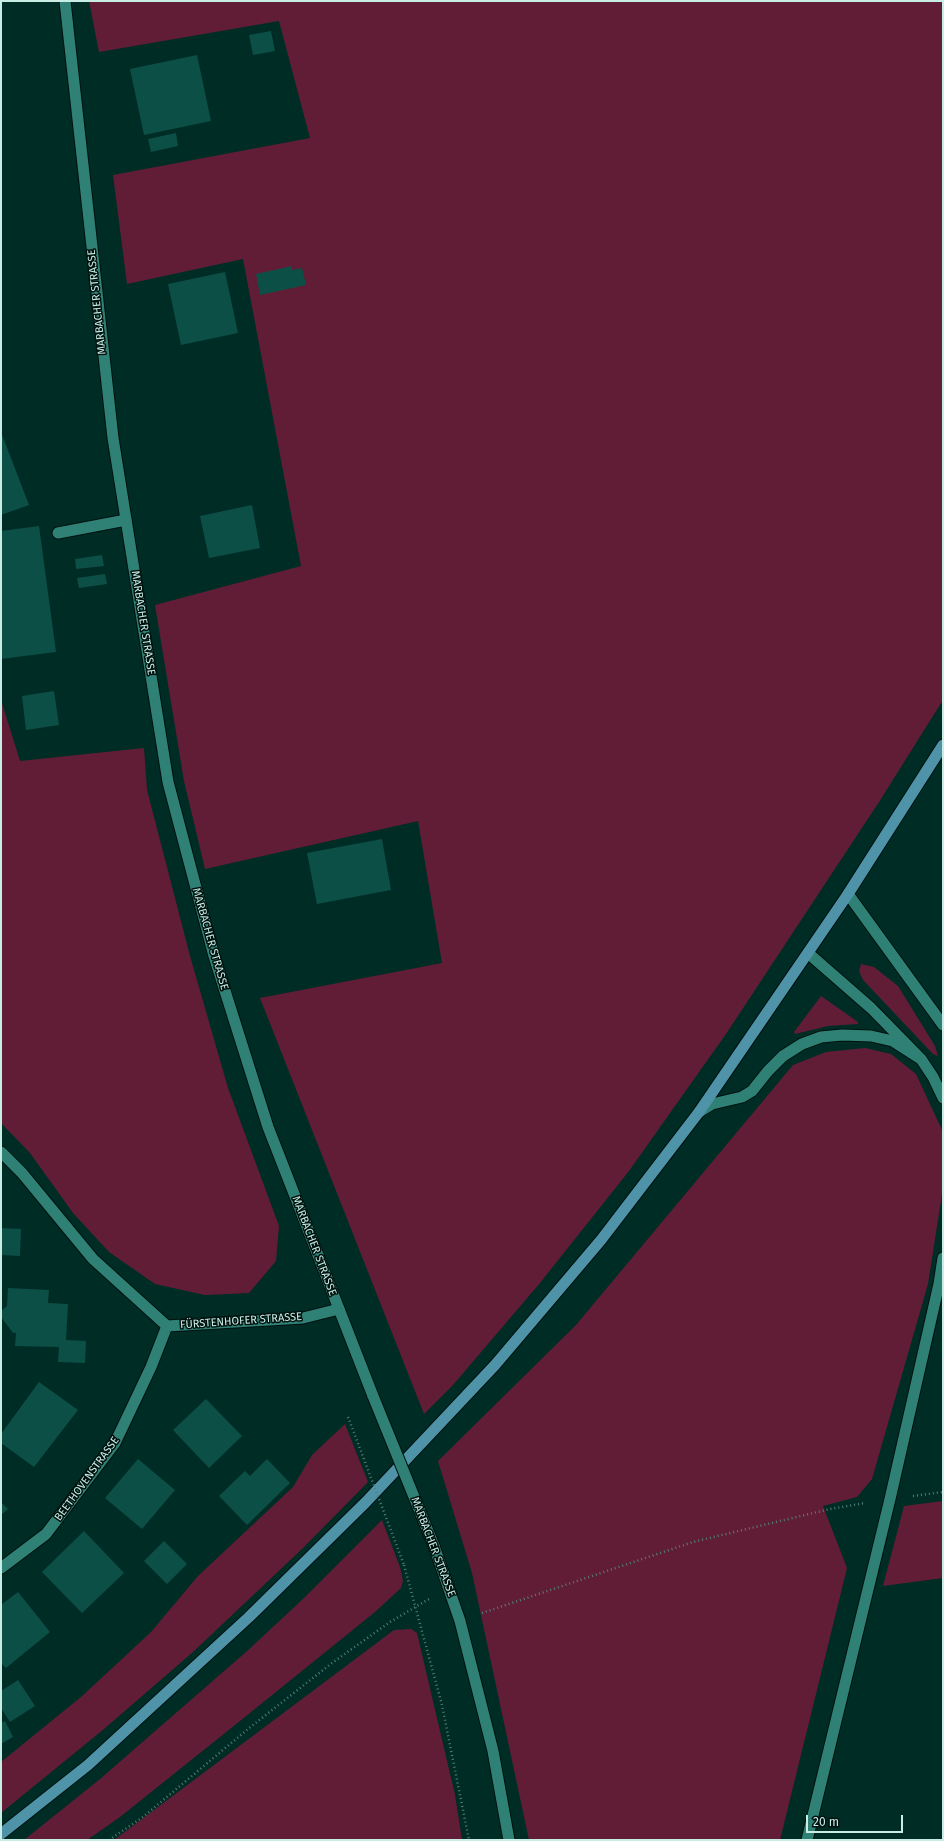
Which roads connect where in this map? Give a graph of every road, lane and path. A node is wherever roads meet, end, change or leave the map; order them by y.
1 (65, 1) edge
2 (126, 520) junction
3 (58, 533) dead end
4 (943, 746) edge
5 (848, 894) junction
6 (808, 953) junction
7 (943, 1024) edge
8 (921, 1059) junction
9 (943, 1098) edge
10 (699, 1112) junction
11 (1, 1152) edge
12 (943, 1258) edge
13 (339, 1309) junction
14 (166, 1326) junction
15 (348, 1417) dead end
16 (943, 1492) edge
17 (890, 1499) junction
18 (1, 1568) edge
19 (449, 1588) junction
20 (416, 1606) junction
21 (460, 1621) junction
22 (1, 1834) edge
23 (109, 1840) edge
24 (470, 1840) edge
25 (509, 1840) edge
26 (808, 1840) edge

1 - 2 street, MARBACHER STRASSE
2 - 3 street
2 - 13 street, MARBACHER STRASSE
4 - 5 main road
5 - 6 main road
5 - 7 street
6 - 8 street
6 - 10 main road
8 - 9 street
8 - 10 street
10 - 22 main road
11 - 14 street, FÜRSTENHOFER STRASSE
12 - 17 street
13 - 14 street, FÜRSTENHOFER STRASSE
13 - 19 street, MARBACHER STRASSE, bridge
14 - 18 street, BEETHOVENSTRASSE
15 - 20 path, bridge
16 - 17 path
17 - 21 path
17 - 26 street
19 - 20 path
19 - 21 street, MARBACHER STRASSE
20 - 23 path
20 - 24 path
21 - 25 street, MARBACHER STRASSE

